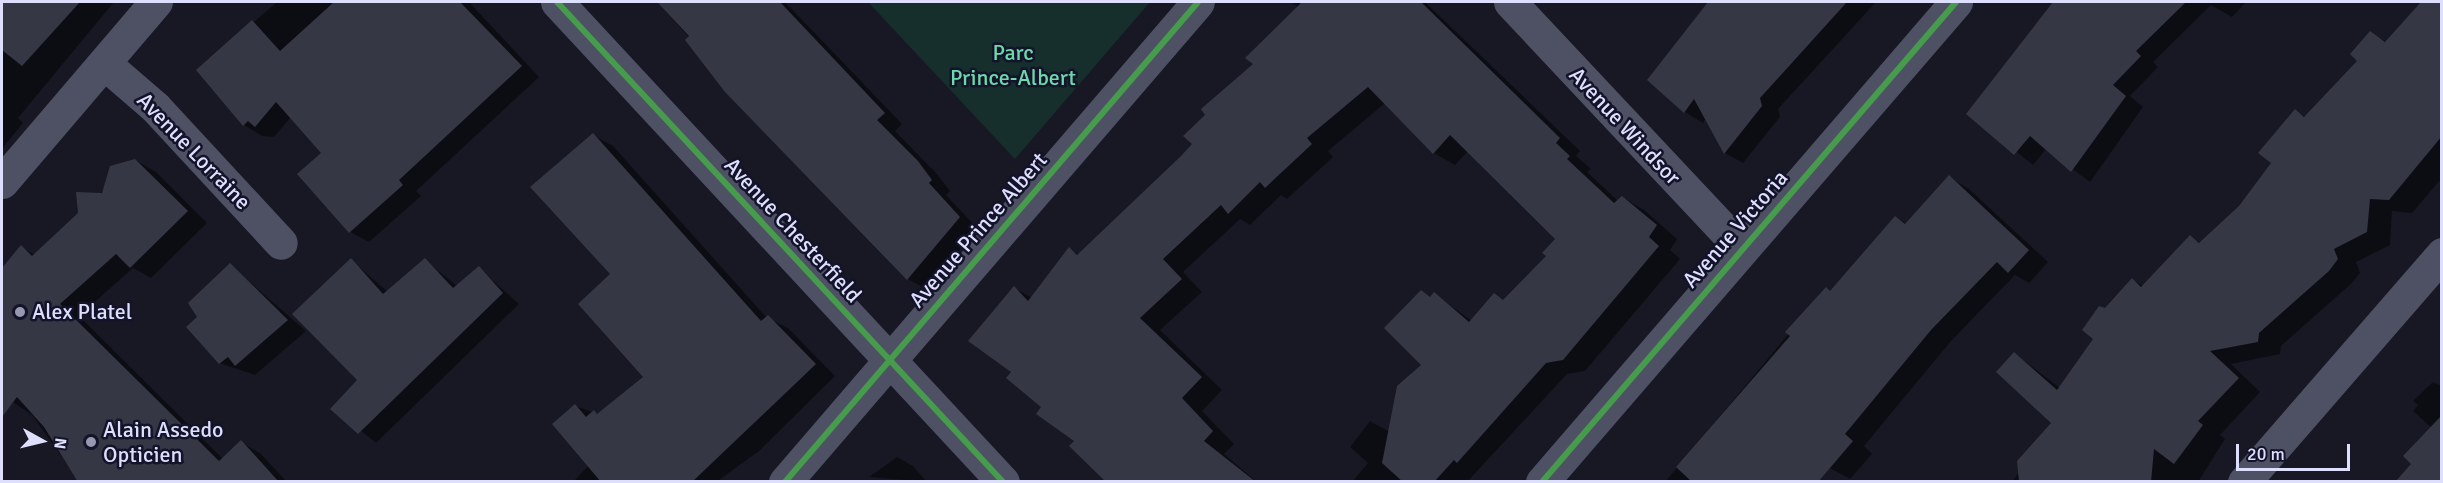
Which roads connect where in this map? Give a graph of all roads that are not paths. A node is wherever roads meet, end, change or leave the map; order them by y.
1 (156, 2) edge
2 (557, 2) edge
3 (1198, 2) edge
4 (1510, 2) edge
5 (1956, 2) edge
6 (104, 63) junction
7 (2, 182) edge
8 (281, 243) dead end
9 (1742, 249) junction
10 (2442, 254) edge
11 (889, 361) junction
12 (785, 482) edge
13 (1003, 482) edge
14 (1542, 482) edge
15 (2244, 482) edge

1 - 6 street
2 - 11 street, Avenue Chesterfield
3 - 11 street, Avenue Prince Albert
4 - 9 street, Avenue Windsor
5 - 9 street, Avenue Victoria
6 - 7 street
6 - 8 street, Avenue Lorraine
9 - 14 street, Avenue Victoria
10 - 15 street
11 - 12 street, Avenue Prince Albert
11 - 13 street, Avenue Chesterfield

